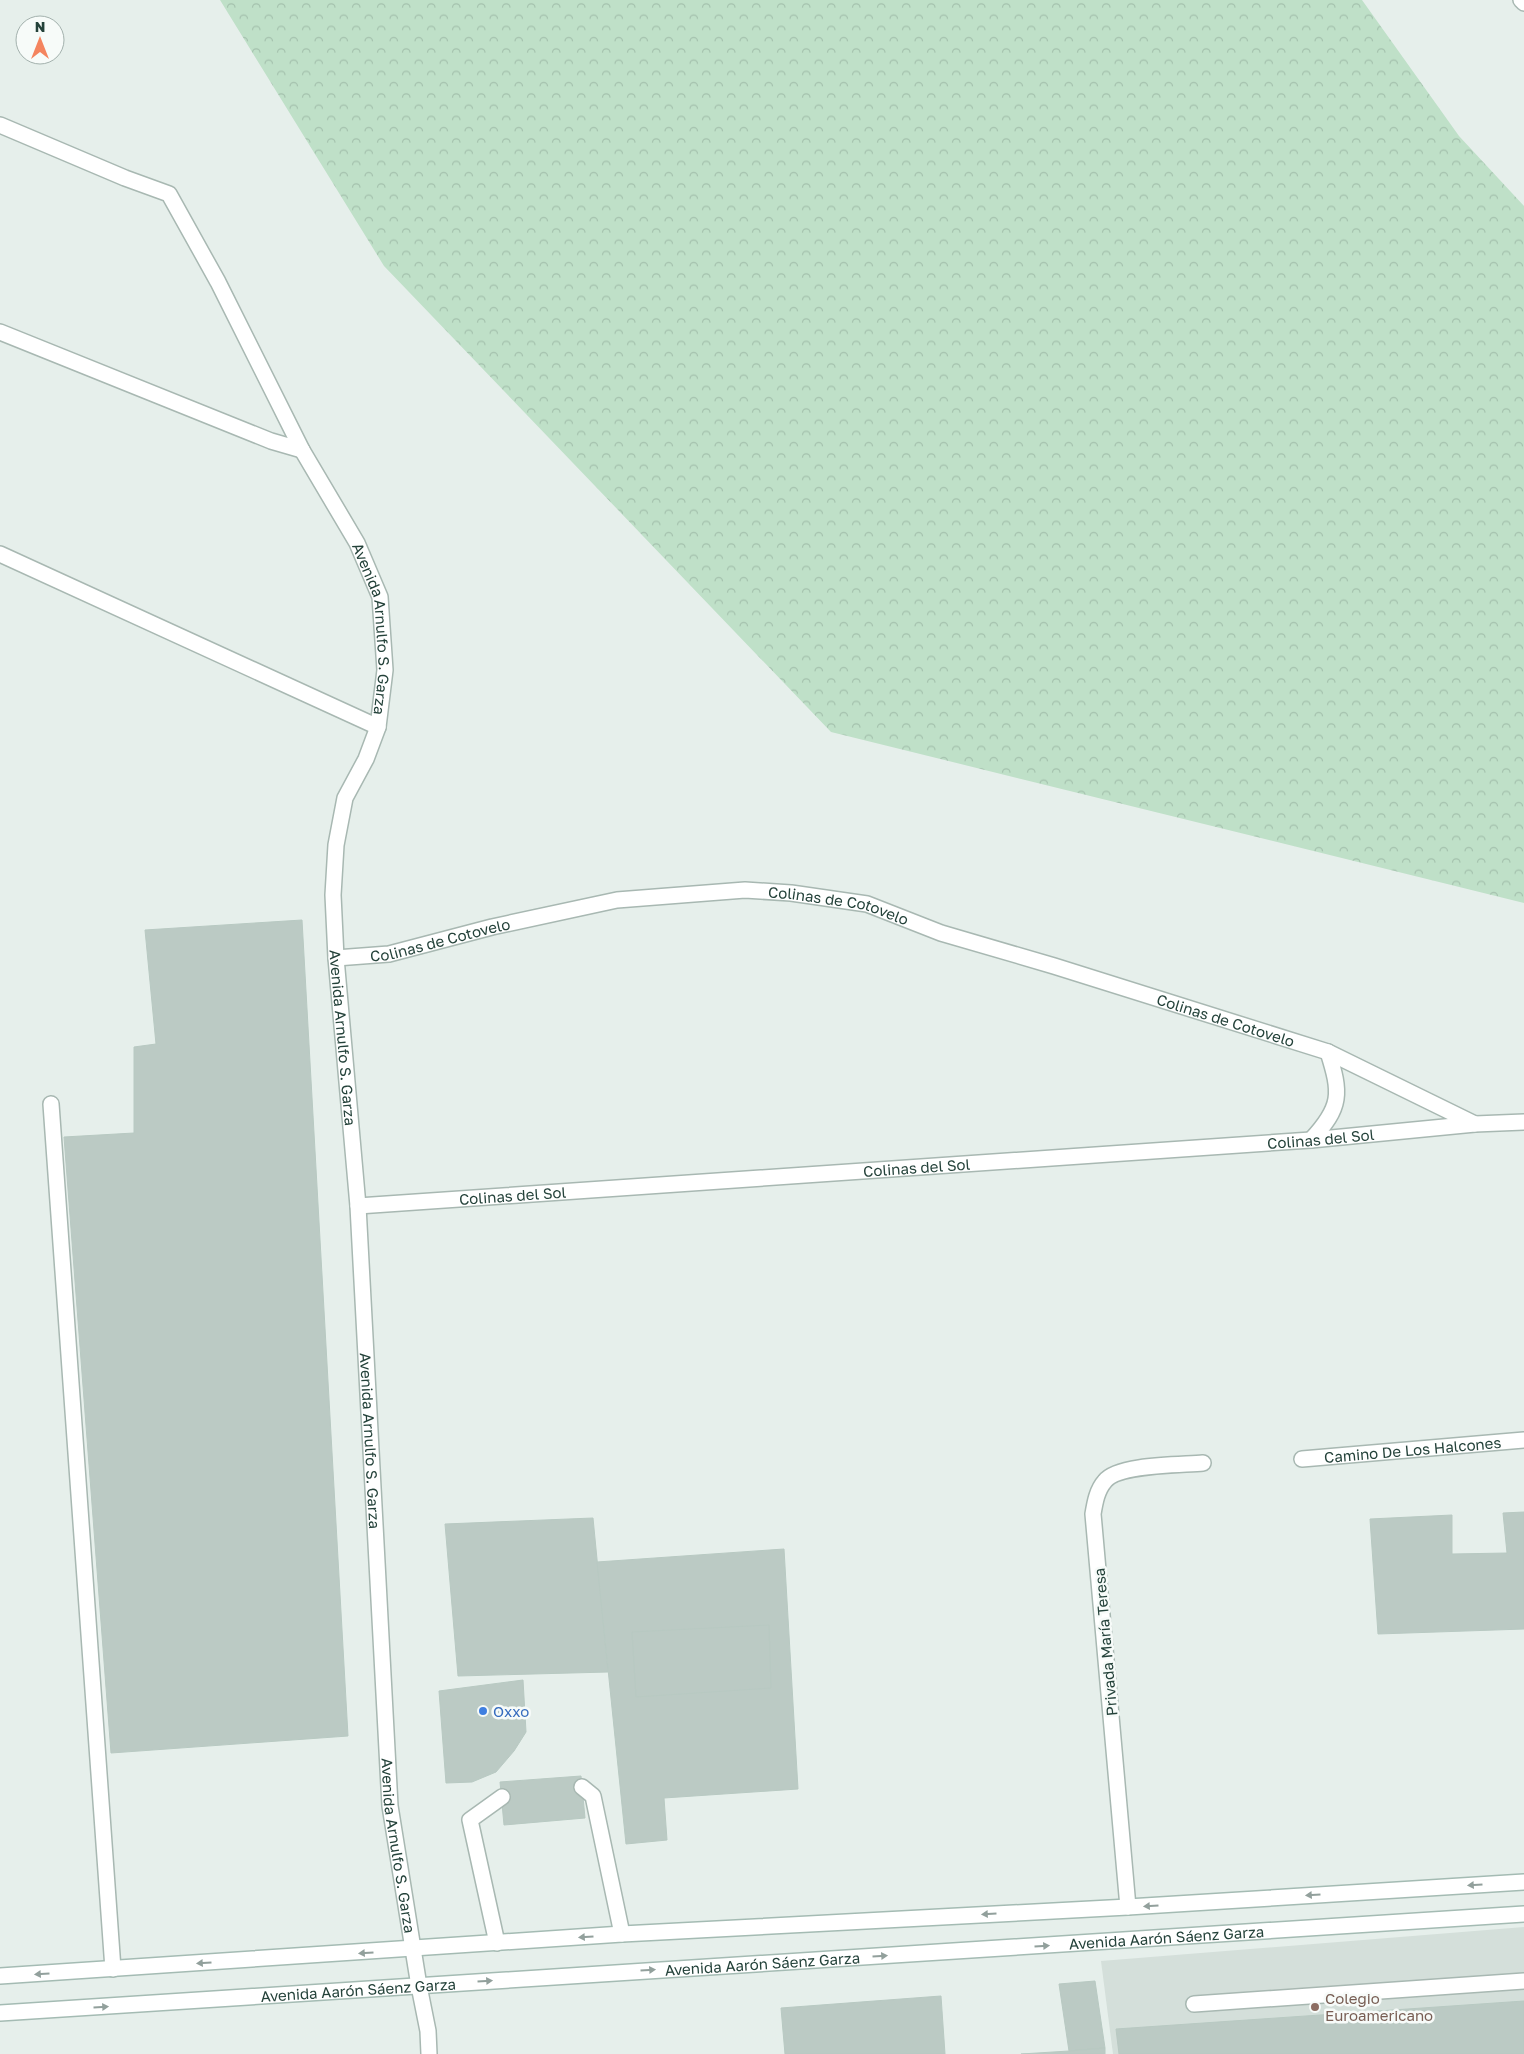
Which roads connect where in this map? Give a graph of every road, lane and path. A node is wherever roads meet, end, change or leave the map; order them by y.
1 (1521, 0) edge
2 (1524, 3) edge
3 (0, 125) edge
4 (0, 332) edge
5 (302, 450) junction
6 (0, 554) edge
7 (378, 727) junction
8 (336, 958) junction
9 (1328, 1052) junction
10 (51, 1104) dead end
11 (1524, 1122) edge
12 (1475, 1124) junction
13 (1312, 1140) junction
14 (358, 1206) junction
15 (1524, 1440) edge
16 (1302, 1459) dead end
17 (1203, 1463) dead end
18 (582, 1787) dead end
19 (502, 1797) dead end
20 (1524, 1882) edge
21 (1128, 1907) junction
22 (1524, 1914) edge
23 (622, 1934) junction
24 (497, 1943) junction
25 (414, 1950) junction
26 (113, 1969) junction
27 (0, 1976) edge
28 (1524, 1981) edge
29 (419, 1986) junction
30 (1194, 2004) dead end
31 (0, 2013) edge
32 (430, 2054) edge

1 - 2 street
3 - 5 street, Avenida Arnulfo S. Garza
4 - 5 street
5 - 7 street, Avenida Arnulfo S. Garza
6 - 7 street
7 - 8 street, Avenida Arnulfo S. Garza
8 - 9 street, Colinas de Cotovelo
8 - 14 street, Avenida Arnulfo S. Garza
9 - 12 street, Colinas de Cotovelo
9 - 13 street
10 - 26 street
11 - 12 street, Colinas del Sol
12 - 13 street, Colinas del Sol
13 - 14 street, Colinas del Sol
14 - 25 street, Avenida Arnulfo S. Garza
15 - 16 street, Camino De Los Halcones
17 - 21 street, Privada María Teresa
18 - 23 street
19 - 24 street
20 -> 21 street
21 -> 23 street
29 -> 22 street, Avenida Aarón Sáenz Garza
23 -> 24 street
24 - 25 street
25 -> 26 street
25 - 29 street, Avenida Arnulfo S. Garza
26 -> 27 street
28 - 30 street
31 -> 29 street, Avenida Aarón Sáenz Garza
29 - 32 street, Avenida Arnulfo S. Garza

